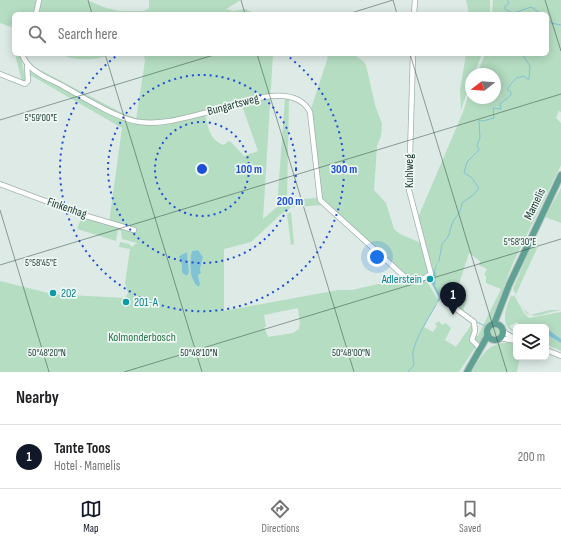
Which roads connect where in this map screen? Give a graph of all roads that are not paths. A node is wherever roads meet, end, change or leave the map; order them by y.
1 (39, 0) edge
2 (415, 0) edge
3 (36, 12) edge
4 (414, 12) edge
5 (23, 56) edge
6 (413, 56) edge
7 (27, 66) junction
8 (0, 74) edge
9 (561, 175) edge
10 (0, 184) edge
11 (134, 230) dead end
12 (423, 280) joint
13 (444, 300) dead end
14 (497, 325) junction
15 (502, 335) junction
16 (490, 338) junction
17 (513, 339) edge
18 (481, 349) junction
19 (549, 351) edge
20 (561, 356) edge
21 (467, 372) edge

1 - 3 street
2 - 4 street
5 - 7 street
6 - 12 street, Kuhlweg
7 - 8 street
7 - 12 street, Bungartsweg
9 - 14 main road, Mamelis
10 - 11 street, Finkenhag
13 - 18 street
14 - 15 main road
14 - 16 main road
15 - 16 main road
15 - 17 street
16 - 18 main road
18 - 21 main road
19 - 20 street

